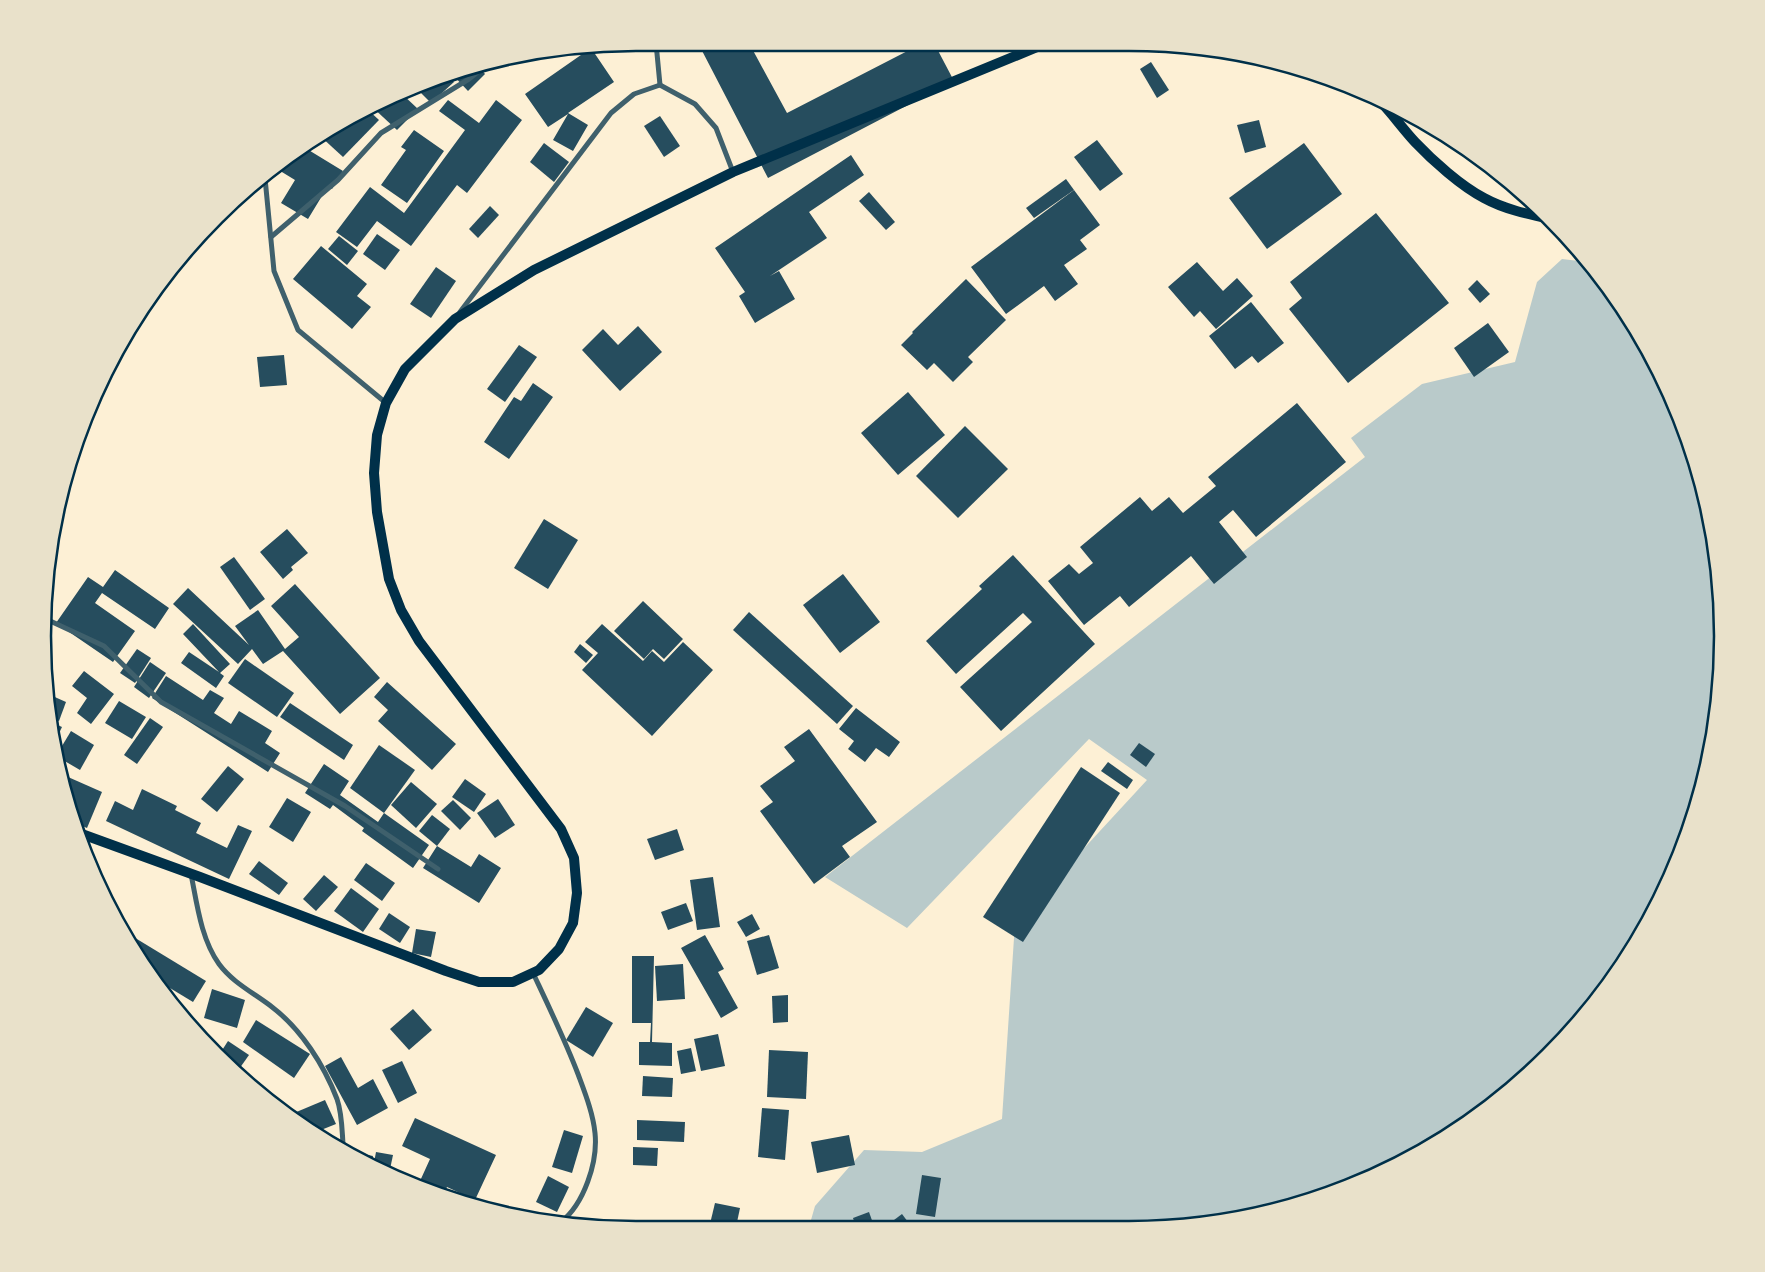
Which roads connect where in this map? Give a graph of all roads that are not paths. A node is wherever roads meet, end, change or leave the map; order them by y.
1 (657, 51) edge
2 (1025, 51) edge
3 (474, 74) edge
4 (660, 85) junction
5 (1395, 116) edge
6 (733, 172) junction
7 (266, 183) edge
8 (1535, 216) edge
9 (271, 237) junction
10 (455, 319) junction
11 (386, 403) junction
12 (52, 622) edge
13 (87, 836) edge
14 (438, 869) dead end
15 (191, 874) junction
16 (532, 973) junction
17 (343, 1141) edge
18 (567, 1217) edge

1 - 4 street
2 - 6 main road
3 - 9 street
4 - 6 street
4 - 10 street
5 - 8 main road
6 - 10 main road
7 - 9 street
9 - 11 street
10 - 11 main road
11 - 16 main road
12 - 14 street
13 - 15 main road
15 - 16 main road
15 - 17 street
16 - 18 street

